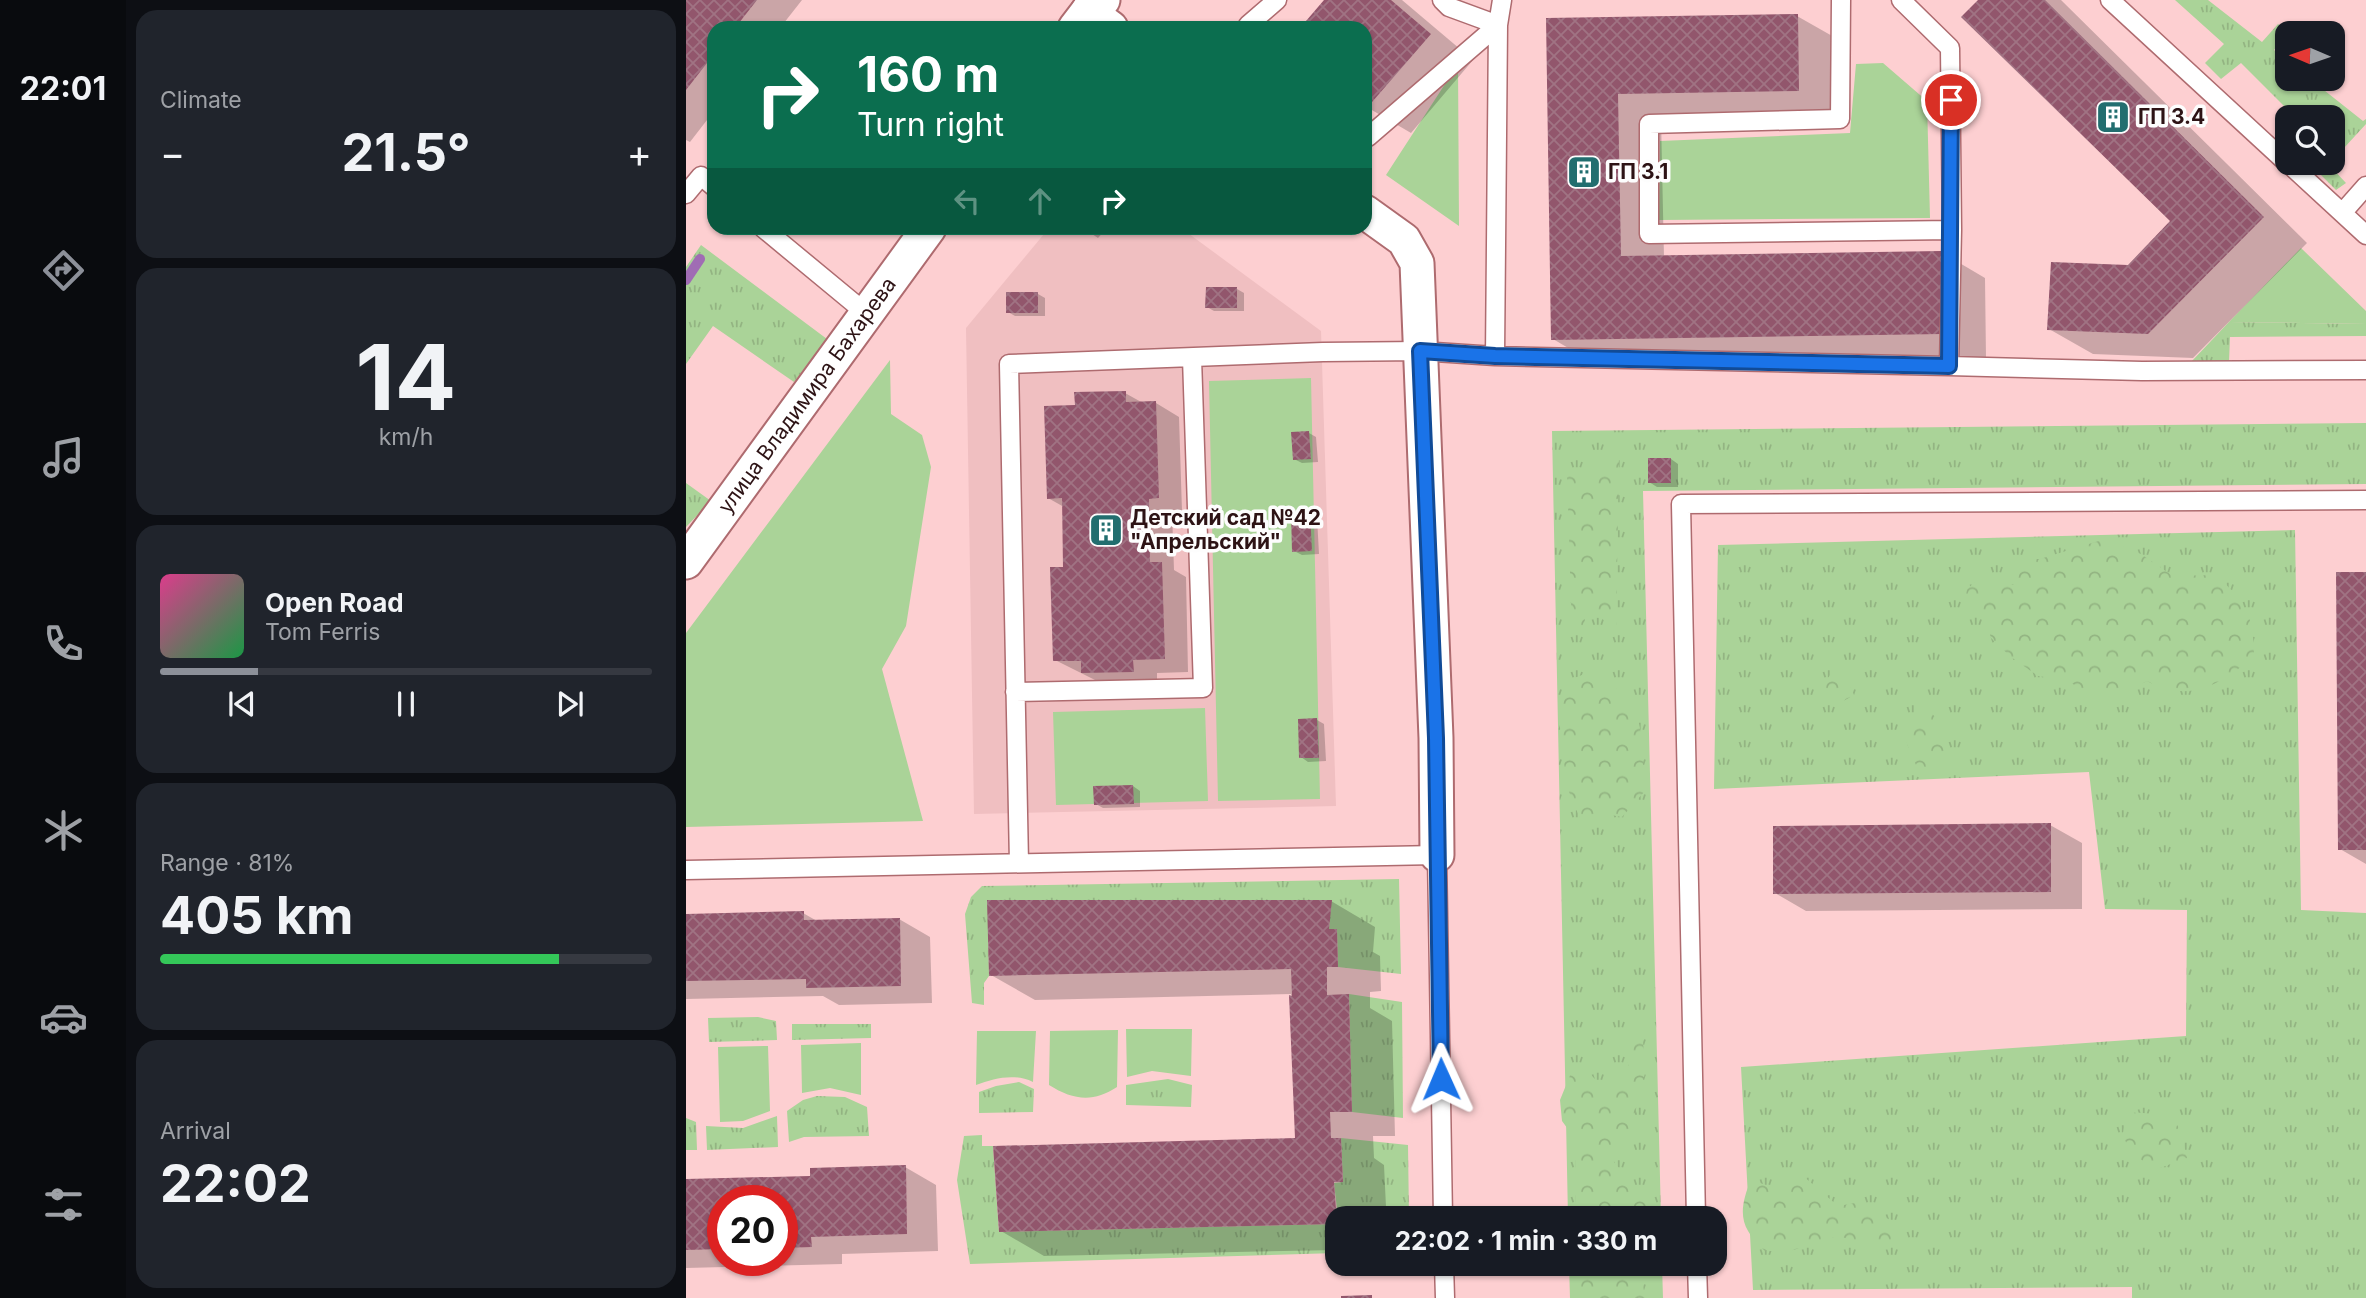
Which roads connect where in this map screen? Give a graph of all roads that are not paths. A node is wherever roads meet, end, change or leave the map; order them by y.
1 (1277, 0) edge
2 (1442, 0) edge
3 (1502, 0) edge
4 (1841, 0) edge
5 (1901, 0) edge
6 (2110, 0) edge
7 (1253, 21) edge
8 (1499, 25) junction
9 (1372, 133) edge
10 (2275, 152) edge
11 (2301, 175) edge
12 (707, 181) edge
13 (2366, 186) edge
14 (686, 194) edge
15 (2343, 212) junction
16 (1372, 217) edge
17 (1952, 230) junction
18 (771, 235) edge
19 (924, 235) edge
20 (2366, 235) edge
21 (867, 314) junction
22 (1420, 351) junction
23 (1495, 356) junction
24 (1192, 358) junction
25 (1949, 366) junction
26 (2366, 370) edge
27 (2366, 499) edge
28 (686, 562) edge
29 (1015, 692) junction
30 (1437, 855) junction
31 (1019, 863) junction
32 (686, 870) edge
33 (1443, 1206) edge
34 (1696, 1206) edge
35 (1444, 1276) edge
36 (1697, 1276) edge
37 (1445, 1298) edge
38 (1698, 1298) edge

1 - 7 lane
2 - 8 lane
3 - 8 lane
4 - 17 lane
5 - 17 lane
6 - 10 lane
8 - 9 lane
8 - 23 lane
11 - 15 lane
12 - 14 lane
13 - 15 lane
15 - 20 lane
16 - 22 street
17 - 25 lane
18 - 21 lane
19 - 21 street, улица Владимира Бахарева
21 - 28 street, улица Владимира Бахарева
22 - 23 lane
22 - 24 lane
22 - 30 street
23 - 25 lane
24 - 29 lane
24 - 29 lane
25 - 26 lane
27 - 34 lane
29 - 31 lane
30 - 31 lane
30 - 33 lane
31 - 32 lane
35 - 37 lane
36 - 38 lane

